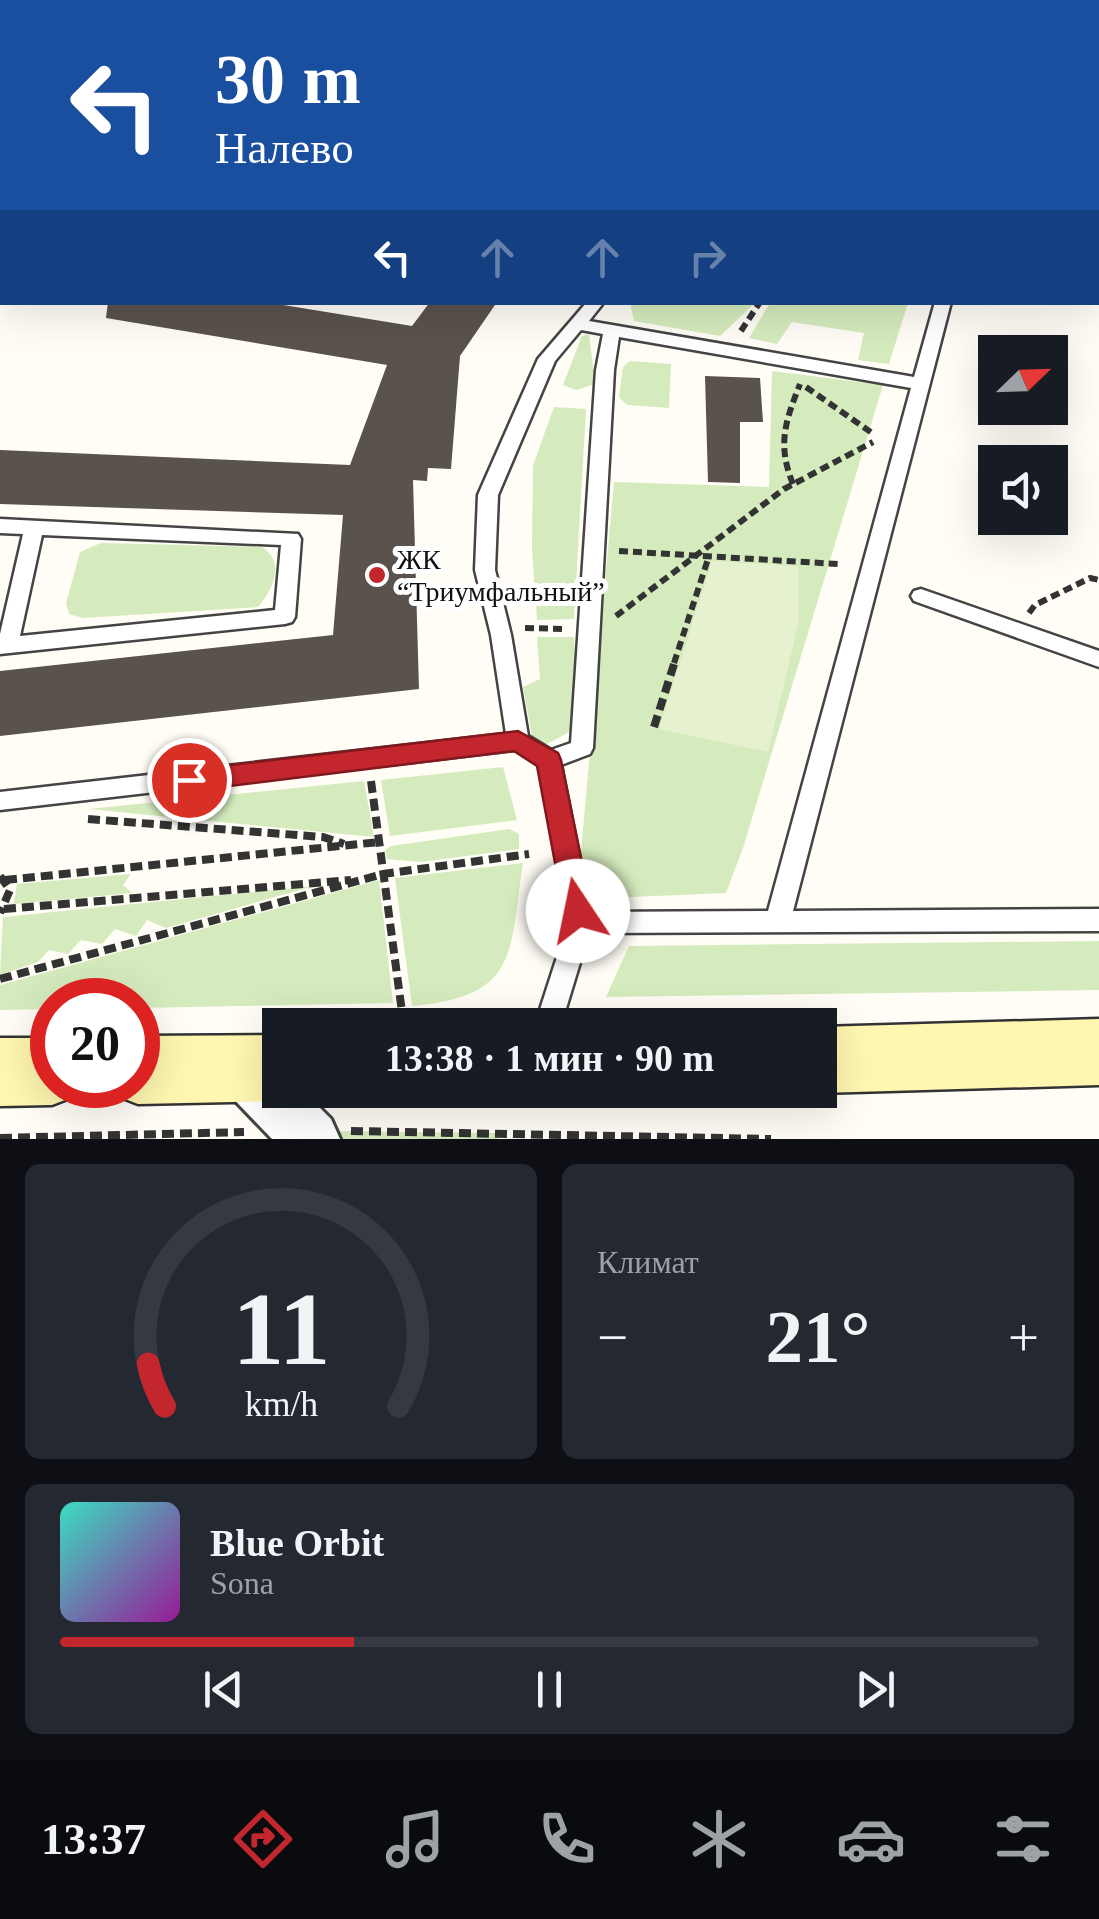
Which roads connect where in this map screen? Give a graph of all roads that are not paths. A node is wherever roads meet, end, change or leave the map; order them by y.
1 (593, 305) edge
2 (943, 305) edge
3 (577, 324) junction
4 (612, 330) junction
5 (921, 384) junction
6 (0, 526) edge
7 (34, 528) junction
8 (920, 596) dead end
9 (4, 645) edge
10 (1099, 659) edge
11 (518, 740) junction
12 (548, 760) junction
13 (0, 801) edge
14 (1099, 920) edge
15 (778, 921) junction
16 (580, 923) junction
17 (551, 1008) edge
18 (1099, 1052) edge
19 (837, 1060) edge
20 (30, 1071) edge
21 (0, 1072) edge
22 (160, 1075) edge
23 (262, 1097) edge

1 - 3 lane
2 - 5 lane
3 - 4 lane
3 - 11 lane
4 - 5 lane
4 - 12 lane
5 - 15 lane
6 - 7 lane
7 - 9 lane
7 - 9 lane
8 - 10 lane
11 - 12 lane
11 - 13 lane
12 - 16 lane
14 - 15 lane
15 - 16 lane
16 - 17 lane
18 - 19 main road
20 - 21 main road
22 - 23 main road

